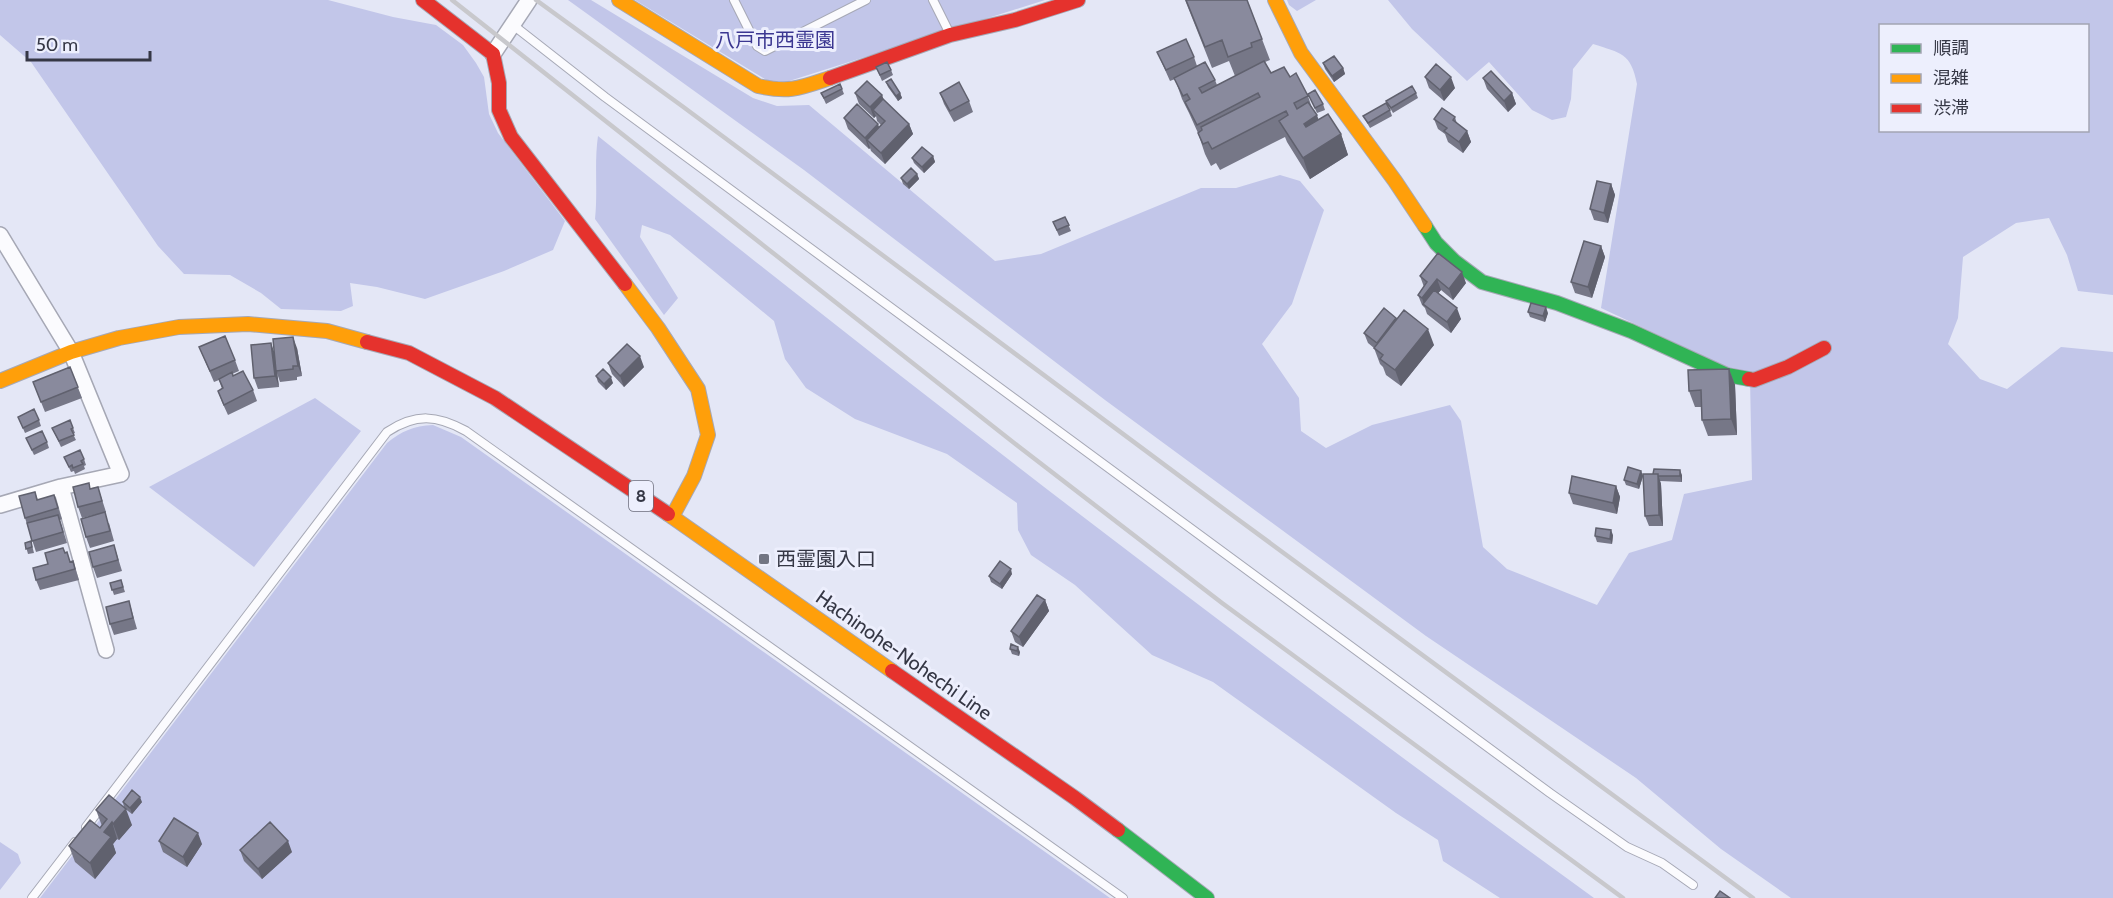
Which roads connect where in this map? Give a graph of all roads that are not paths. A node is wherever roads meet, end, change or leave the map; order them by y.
1 (423, 0) edge
2 (529, 0) edge
3 (619, 0) edge
4 (734, 0) edge
5 (866, 0) edge
6 (933, 0) edge
7 (1078, 0) edge
8 (1275, 0) edge
9 (515, 22) junction
10 (950, 35) junction
11 (493, 54) junction
12 (0, 235) edge
13 (1824, 348) dead end
14 (70, 352) junction
15 (0, 381) edge
16 (61, 487) junction
17 (0, 505) edge
18 (672, 517) junction
19 (106, 650) dead end
20 (1693, 885) dead end
21 (32, 898) edge
22 (1123, 898) edge
23 (1207, 898) edge

1 - 11 street
2 - 9 street
3 - 10 street
4 - 5 lane
6 - 10 lane
7 - 10 street
8 - 13 street
9 - 11 street
9 - 20 lane
11 - 18 street
12 - 14 street
14 - 15 street, Hachinohe-Nohechi Line / 8
14 - 16 street
14 - 18 street, Hachinohe-Nohechi Line / 8
16 - 17 street
16 - 19 street
18 - 23 street, Hachinohe-Nohechi Line / 8
21 - 22 lane

